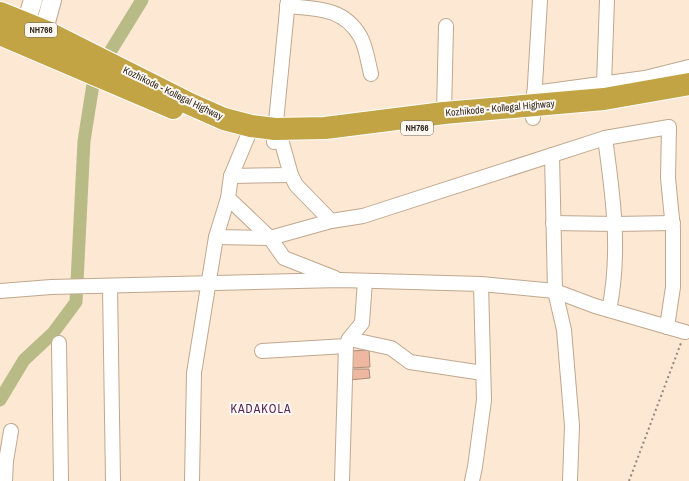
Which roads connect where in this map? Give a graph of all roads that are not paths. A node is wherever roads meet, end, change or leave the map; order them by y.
1 (32, 0) edge
2 (52, 0) edge
3 (540, 0) edge
4 (607, 0) edge
5 (287, 3) edge
6 (0, 13) edge
7 (446, 26) dead end
8 (0, 34) edge
9 (32, 37) junction
10 (689, 67) edge
11 (371, 74) dead end
12 (124, 79) junction
13 (604, 84) junction
14 (689, 84) edge
15 (689, 99) edge
16 (534, 106) junction
17 (444, 113) junction
18 (248, 138) junction
19 (277, 138) junction
20 (605, 138) junction
21 (552, 155) junction
22 (290, 175) junction
23 (231, 176) junction
24 (228, 198) junction
25 (331, 221) junction
26 (553, 223) junction
27 (673, 223) junction
28 (615, 224) junction
29 (216, 237) junction
30 (270, 238) junction
31 (341, 280) junction
32 (365, 281) junction
33 (210, 284) junction
34 (481, 284) junction
35 (106, 286) junction
36 (0, 291) edge
37 (554, 291) junction
38 (609, 310) junction
39 (667, 328) junction
40 (685, 332) road end
41 (347, 342) junction
42 (59, 343) dead end
43 (262, 352) dead end
44 (483, 373) junction
45 (11, 431) dead end
46 (5, 481) edge
47 (61, 481) edge
48 (113, 481) edge
49 (192, 481) edge
50 (342, 481) edge
51 (472, 481) edge
52 (570, 481) edge

1 - 9 street
2 - 9 street
3 - 16 street
4 - 13 street
5 - 11 street
5 - 19 street
6 - 9 highway, Kozhikode - Kollegal Highway / NH766
7 - 17 street
8 - 9 highway, Kozhikode - Kollegal Highway / NH766
9 - 12 highway, Kozhikode - Kollegal Highway / NH766
10 - 13 street
12 - 18 highway, Kozhikode - Kollegal Highway / NH766
12 - 19 highway, Kozhikode - Kollegal Highway / NH766
13 - 16 street
14 - 16 highway, Kozhikode - Kollegal Highway / NH766
15 - 16 highway, Kozhikode - Kollegal Highway / NH766
16 - 17 highway, Kozhikode - Kollegal Highway / NH766
16 - 19 highway, Kozhikode - Kollegal Highway / NH766
17 - 19 highway, Kozhikode - Kollegal Highway / NH766
18 - 19 highway, Kozhikode - Kollegal Highway / NH766
18 - 23 street
19 - 22 street
20 - 21 street
20 - 27 street
20 - 28 street
21 - 25 street
21 - 26 street
22 - 23 street
22 - 25 street
23 - 24 street
24 - 29 street
24 - 30 street
25 - 30 street
26 - 28 street
26 - 37 street
27 - 28 street
27 - 39 street
28 - 38 street
29 - 30 street
29 - 33 street
30 - 31 street
31 - 32 street
31 - 33 street
32 - 34 street
32 - 41 street
33 - 35 street
33 - 49 street
34 - 37 street
34 - 44 street
35 - 36 street
35 - 48 street
37 - 38 street
37 - 52 street
38 - 39 street
39 - 40 street
41 - 43 street
41 - 44 street
41 - 50 street
42 - 47 street
44 - 51 street
45 - 46 street

